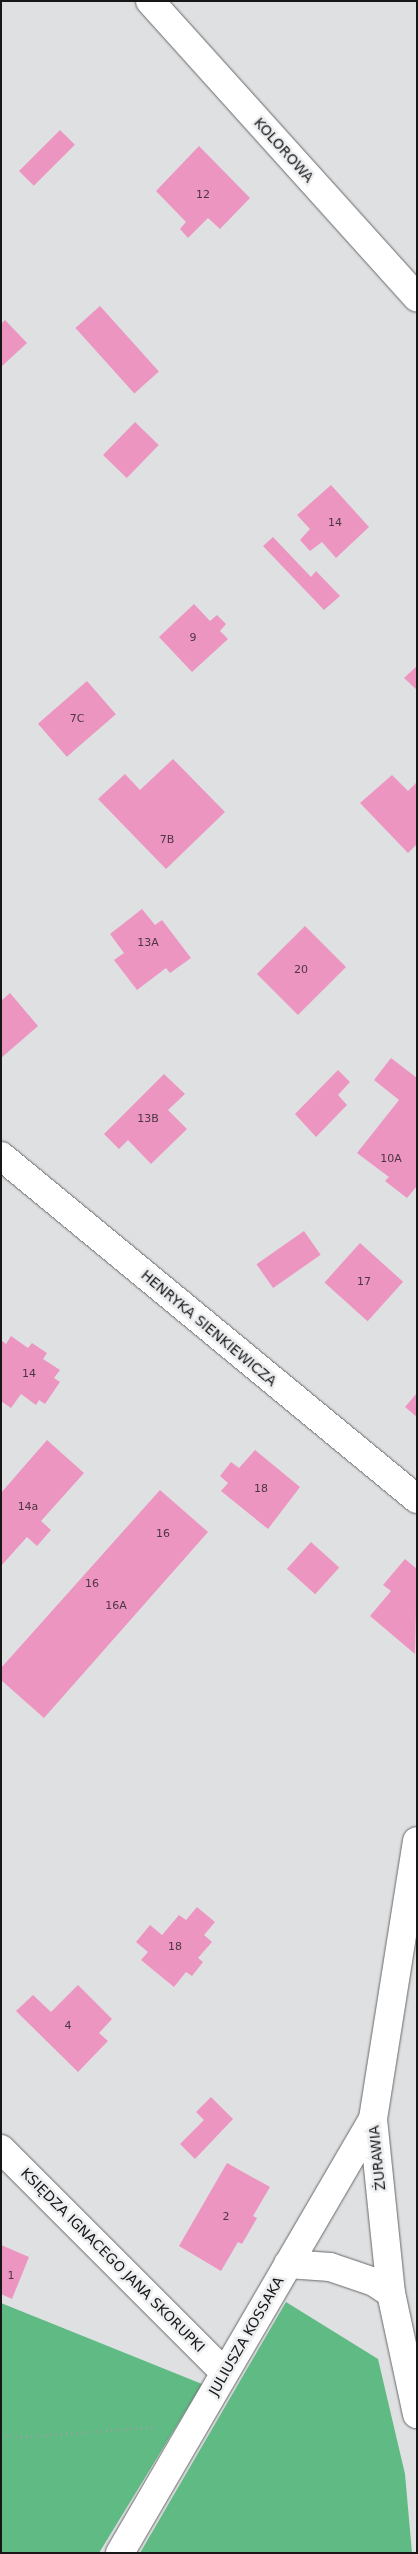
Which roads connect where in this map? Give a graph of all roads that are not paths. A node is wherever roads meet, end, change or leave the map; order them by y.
1 (150, 1) edge
2 (417, 298) edge
3 (1, 1156) edge
4 (417, 1499) edge
5 (417, 1841) edge
6 (373, 2119) junction
7 (1, 2149) edge
8 (288, 2264) junction
9 (391, 2293) junction
10 (224, 2372) junction
11 (417, 2414) edge
12 (120, 2553) edge

1 - 2 street, KOLOROWA
3 - 4 street, HENRYKA SIENKIEWICZA
5 - 6 street, ŻURAWIA
6 - 8 street, JULIUSZA KOSSAKA
6 - 9 street, ŻURAWIA
7 - 10 street, KSIĘDZA IGNACEGO JANA SKORUPKI
8 - 9 street
8 - 10 street, JULIUSZA KOSSAKA
9 - 11 street, ŻURAWIA
10 - 12 street, JULIUSZA KOSSAKA

